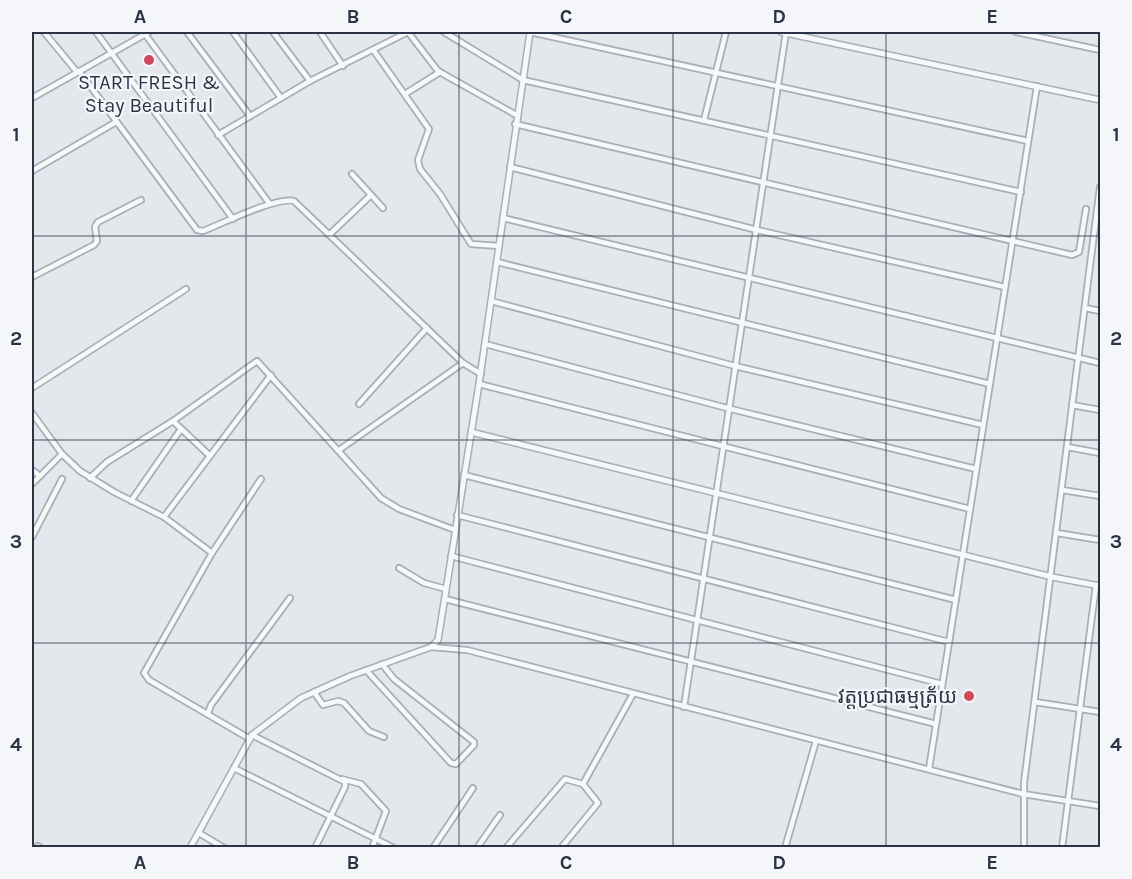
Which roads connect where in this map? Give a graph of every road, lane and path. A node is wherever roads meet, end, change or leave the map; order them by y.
1 (44, 32) edge
2 (96, 32) edge
3 (187, 32) edge
4 (233, 32) edge
5 (273, 32) edge
6 (320, 32) edge
7 (408, 32) edge
8 (444, 32) edge
9 (530, 32) edge
10 (726, 32) edge
11 (784, 32) edge
12 (1016, 32) edge
13 (147, 33) edge
14 (1101, 50) edge
15 (374, 51) junction
16 (112, 52) junction
17 (343, 66) junction
18 (78, 71) junction
19 (440, 72) junction
20 (716, 72) junction
21 (523, 80) junction
22 (310, 81) junction
23 (1037, 86) junction
24 (777, 87) junction
25 (405, 94) junction
26 (32, 98) edge
27 (281, 98) junction
28 (1101, 100) edge
29 (250, 116) junction
30 (518, 116) junction
31 (704, 120) junction
32 (116, 122) junction
33 (515, 124) junction
34 (218, 135) junction
35 (772, 135) junction
36 (1028, 141) junction
37 (510, 167) junction
38 (32, 171) edge
39 (352, 174) dead end
40 (764, 181) junction
41 (1101, 187) edge
42 (1021, 192) junction
43 (372, 195) junction
44 (141, 200) dead end
45 (269, 203) junction
46 (383, 208) dead end
47 (1086, 209) dead end
48 (1099, 210) edge
49 (503, 218) junction
50 (233, 219) junction
51 (757, 230) junction
52 (329, 235) junction
53 (1013, 240) junction
54 (499, 246) junction
55 (1093, 258) junction
56 (1101, 260) edge
57 (497, 262) junction
58 (32, 277) edge
59 (750, 280) junction
60 (1005, 286) junction
61 (186, 289) dead end
62 (491, 301) junction
63 (1085, 308) junction
64 (1101, 312) edge
65 (742, 324) junction
66 (427, 328) junction
67 (997, 339) junction
68 (485, 344) junction
69 (1078, 359) junction
70 (463, 363) junction
71 (1101, 363) edge
72 (735, 366) junction
73 (481, 374) junction
74 (271, 375) junction
75 (479, 384) junction
76 (990, 384) junction
77 (32, 388) edge
78 (359, 404) dead end
79 (1072, 405) junction
80 (727, 408) junction
81 (1101, 410) edge
82 (32, 413) edge
83 (173, 421) junction
84 (983, 425) junction
85 (181, 429) junction
86 (471, 432) junction
87 (1067, 447) junction
88 (724, 448) junction
89 (339, 450) junction
90 (1101, 453) edge
91 (62, 454) junction
92 (209, 455) junction
93 (976, 469) junction
94 (32, 470) edge
95 (464, 475) junction
96 (40, 476) junction
97 (90, 478) junction
98 (261, 478) dead end
99 (62, 479) dead end
100 (32, 484) edge
101 (1062, 490) junction
102 (717, 492) junction
103 (1101, 496) edge
104 (131, 501) junction
105 (970, 509) junction
106 (457, 515) junction
107 (164, 517) junction
108 (455, 530) junction
109 (1057, 533) junction
110 (32, 537) edge
111 (710, 538) junction
112 (1101, 540) edge
113 (212, 553) junction
114 (963, 555) junction
115 (451, 556) junction
116 (399, 567) dead end
117 (1052, 577) junction
118 (703, 580) junction
119 (1099, 585) edge
120 (446, 589) junction
121 (290, 598) dead end
122 (445, 599) junction
123 (956, 600) junction
124 (697, 620) junction
125 (949, 642) junction
126 (431, 647) junction
127 (690, 663) junction
128 (382, 664) junction
129 (366, 670) junction
130 (942, 684) junction
131 (314, 692) junction
132 (633, 694) junction
133 (1035, 702) junction
134 (684, 707) junction
135 (1080, 709) junction
136 (1101, 712) edge
137 (208, 713) junction
138 (936, 724) junction
139 (251, 737) junction
140 (384, 737) dead end
141 (816, 741) junction
142 (234, 768) junction
143 (929, 769) junction
144 (342, 779) junction
145 (583, 784) junction
146 (473, 788) dead end
147 (1023, 794) junction
148 (1067, 801) junction
149 (1101, 806) edge
150 (500, 815) dead end
151 (330, 817) junction
152 (199, 833) junction
153 (376, 839) junction
154 (190, 848) edge
155 (224, 848) edge
156 (315, 848) edge
157 (372, 848) edge
158 (394, 848) edge
159 (433, 848) edge
160 (477, 848) edge
161 (506, 848) edge
162 (561, 848) edge
163 (785, 848) edge
164 (1024, 848) edge
165 (1062, 848) edge

1 - 18 street
2 - 16 street
3 - 29 street
4 - 27 street
5 - 22 street
6 - 17 street
7 - 15 street
7 - 19 street
8 - 21 street
9 - 20 street
9 - 21 street
10 - 20 street
11 - 23 street
11 - 24 street
12 - 14 street
13 - 16 street
13 - 34 street
15 - 17 street
15 - 25 street
16 - 18 street
16 - 50 street
17 - 22 street
18 - 26 street
18 - 32 street
19 - 25 street
19 - 30 street
20 - 24 street
20 - 31 street
21 - 30 street
21 - 31 street
22 - 27 street
23 - 28 street
23 - 36 street
24 - 35 street
24 - 36 street
25 - 54 street
27 - 29 street
29 - 34 street
30 - 33 street
31 - 35 street
32 - 38 street
32 - 50 street
33 - 37 street
33 - 40 street
34 - 45 street
35 - 40 street
35 - 42 street
36 - 42 street
37 - 49 street
37 - 51 street
39 - 43 street
40 - 51 street
40 - 53 street
41 - 48 street
42 - 53 street
43 - 46 street
43 - 52 street
44 - 58 street
45 - 50 street
45 - 52 street
47 - 53 street
48 - 55 street
49 - 54 street
49 - 59 street
51 - 59 street
51 - 60 street
52 - 66 street
53 - 60 street
54 - 57 street
55 - 56 street
55 - 63 street
57 - 62 street
57 - 65 street
59 - 65 street
59 - 67 street
60 - 67 street
61 - 77 street
62 - 68 street
62 - 72 street
63 - 64 street
63 - 69 street
65 - 72 street
65 - 76 street
66 - 70 street
66 - 78 street
67 - 69 street
67 - 76 street
68 - 73 street
68 - 80 street
69 - 71 street
69 - 79 street
70 - 73 street
70 - 89 street
72 - 80 street
72 - 84 street
73 - 75 street
74 - 83 street
74 - 89 street
74 - 92 street
75 - 86 street
75 - 88 street
76 - 84 street
79 - 81 street
79 - 87 street
80 - 88 street
80 - 93 street
82 - 91 street
83 - 85 street
83 - 97 street
84 - 93 street
85 - 92 street
85 - 104 street
86 - 95 street
86 - 102 street
87 - 90 street
87 - 101 street
88 - 102 street
88 - 105 street
89 - 108 street
91 - 96 street
91 - 97 street
92 - 107 street
93 - 105 street
94 - 96 street
95 - 106 street
95 - 111 street
96 - 100 street
97 - 104 street
98 - 113 street
99 - 110 street
101 - 103 street
101 - 109 street
102 - 111 street
102 - 114 street
104 - 107 street
105 - 114 street
106 - 108 street
106 - 118 street
107 - 113 street
108 - 115 street
109 - 112 street
109 - 117 street
111 - 118 street
111 - 123 street
113 - 137 street
114 - 117 street
114 - 123 street
115 - 120 street
115 - 124 street
116 - 120 street
117 - 119 street
117 - 133 street
118 - 124 street
118 - 125 street
119 - 135 street
120 - 122 street
121 - 137 street
122 - 126 street
122 - 127 street
123 - 125 street
124 - 127 street
124 - 130 street
125 - 130 street
126 - 128 street
126 - 132 street
127 - 134 street
127 - 138 street
128 - 129 street
128 - 129 street
129 - 131 street
130 - 138 street
131 - 139 street
131 - 140 street
132 - 134 street
132 - 145 street
133 - 135 street
133 - 147 street
134 - 141 street
135 - 136 street
135 - 148 street
137 - 139 street
138 - 143 street
139 - 142 street
139 - 144 street
141 - 143 street
141 - 163 street
142 - 151 street
142 - 152 street
143 - 147 street
144 - 151 street
144 - 153 street
145 - 161 street
145 - 162 street
146 - 159 street
147 - 148 street
147 - 164 street
148 - 149 street
148 - 165 street
150 - 160 street
151 - 153 street
151 - 156 street
152 - 154 street
152 - 155 street
153 - 157 street
153 - 158 street

